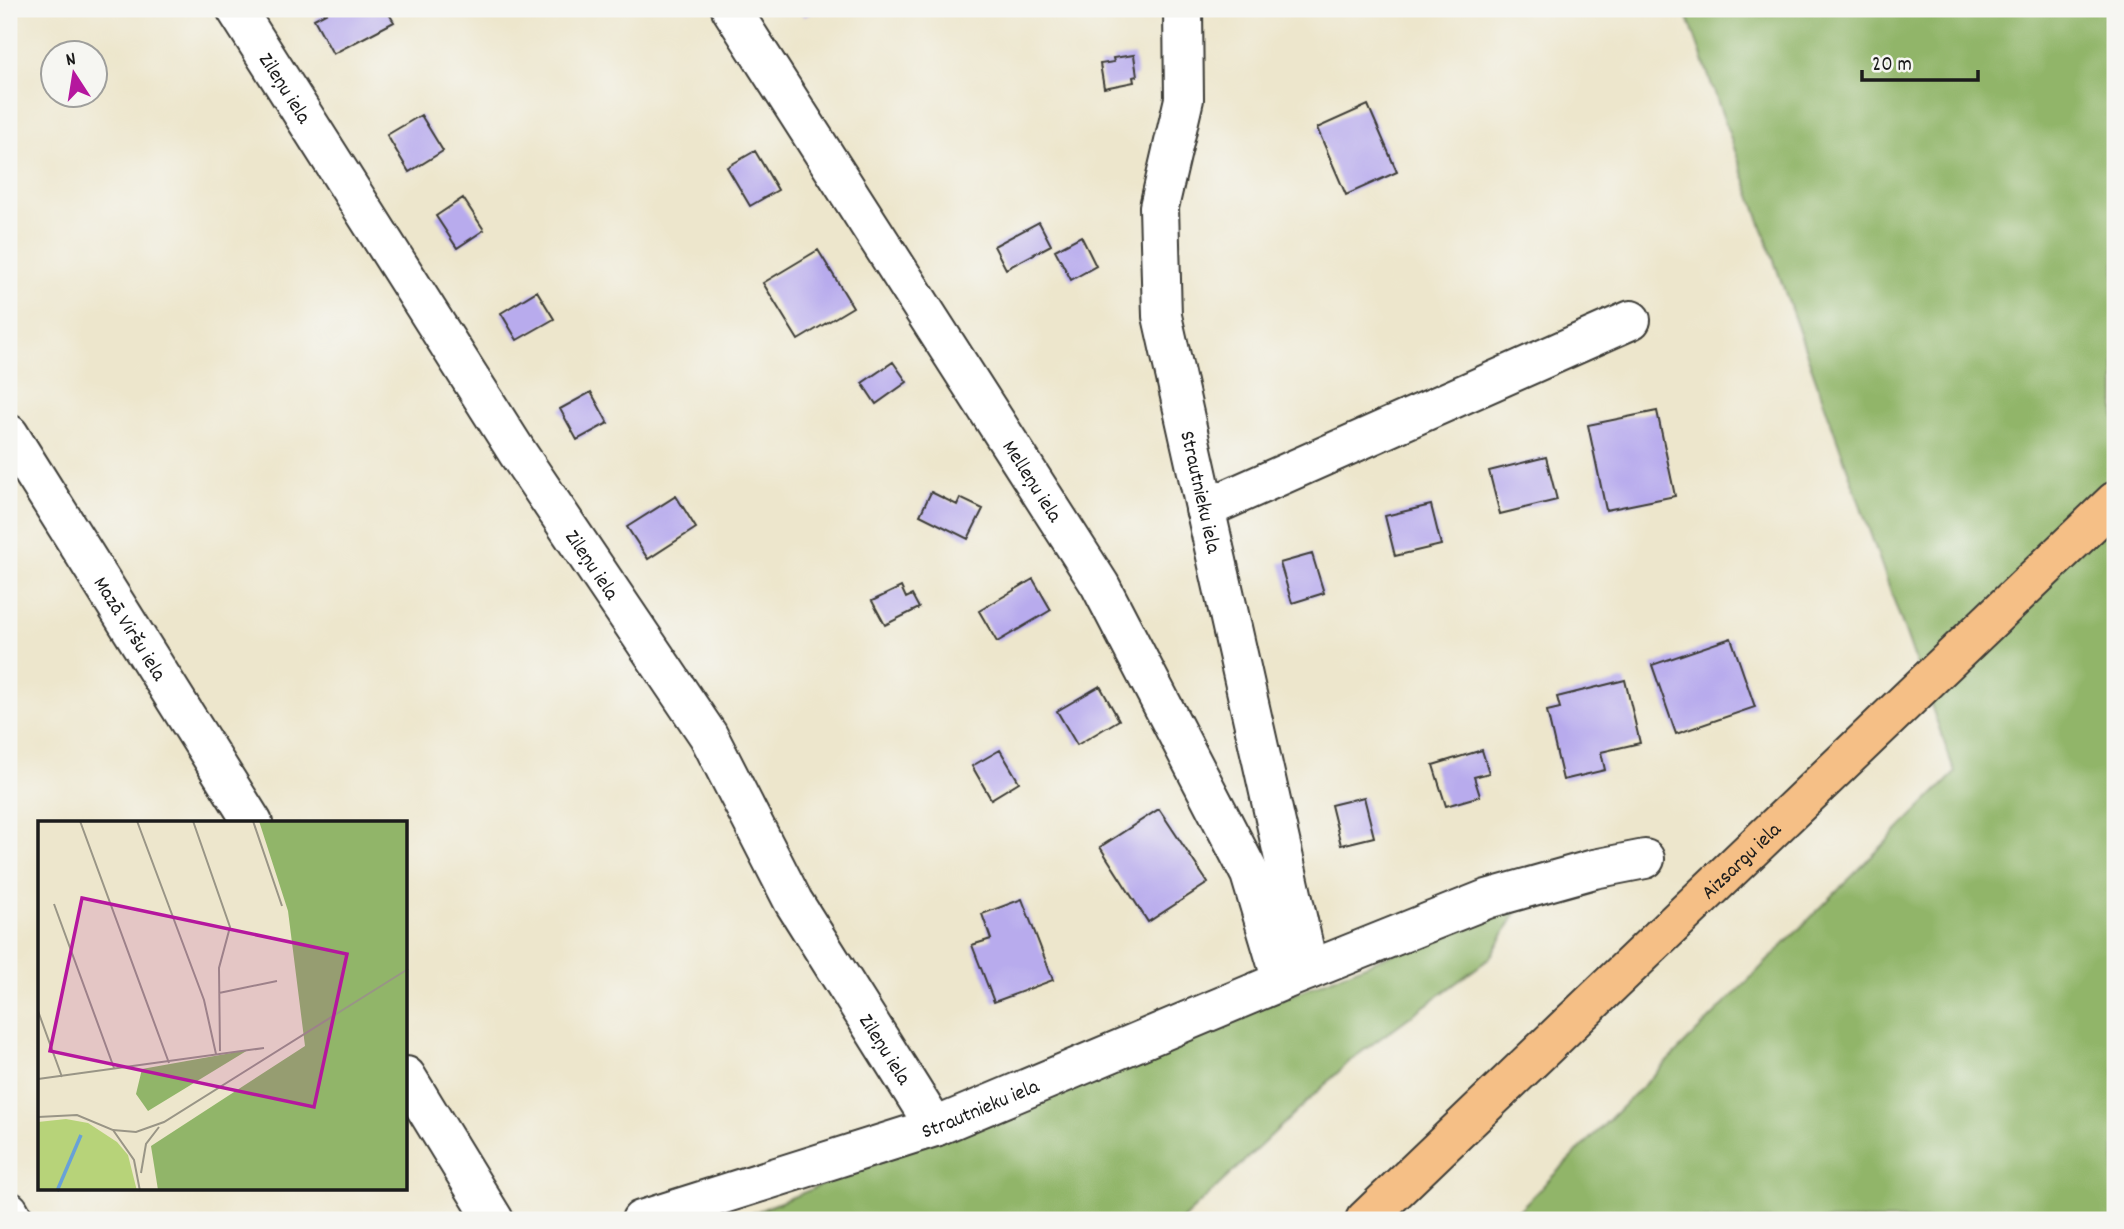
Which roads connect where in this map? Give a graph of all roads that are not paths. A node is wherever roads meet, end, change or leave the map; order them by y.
1 (236, 9) edge
2 (731, 9) edge
3 (1183, 9) edge
4 (1631, 320) dead end
5 (9, 434) edge
6 (2115, 501) edge
7 (1205, 509) junction
8 (252, 821) edge
9 (1645, 859) dead end
10 (1296, 975) junction
11 (408, 1079) edge
12 (935, 1127) junction
13 (9, 1212) edge
14 (14, 1220) edge
15 (494, 1220) edge
16 (641, 1220) edge
17 (1365, 1220) edge

1 - 12 street, Zileņu iela
2 - 10 street, Melleņu iela
3 - 7 street, Strautnieku iela
4 - 7 street
5 - 8 street, Mazā Viršu iela
6 - 17 highway, Aizsargu iela
7 - 10 street, Strautnieku iela
9 - 10 street, Strautnieku iela
10 - 12 street, Strautnieku iela
11 - 15 street
12 - 16 street, Strautnieku iela
13 - 14 street

